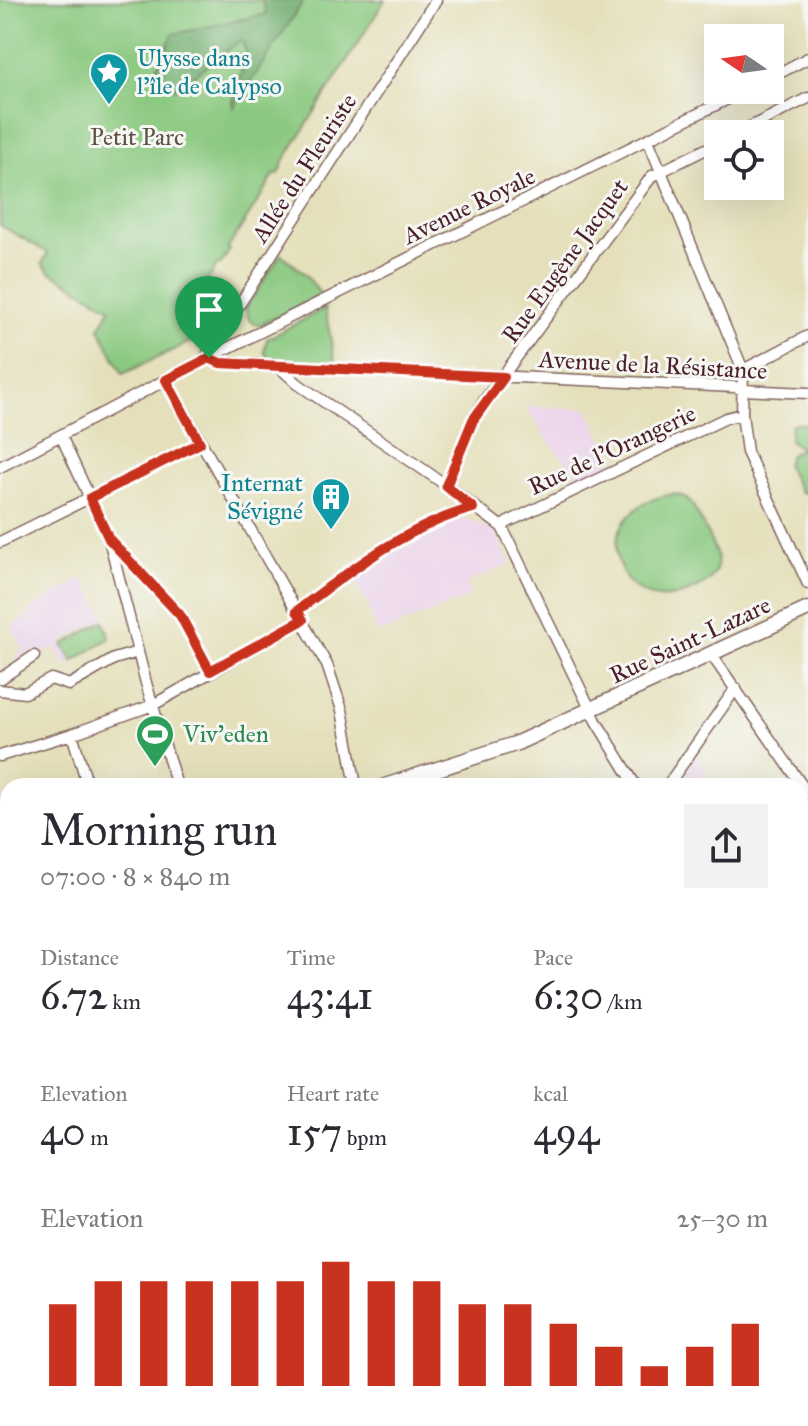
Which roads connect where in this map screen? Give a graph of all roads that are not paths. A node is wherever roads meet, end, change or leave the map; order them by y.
1 (436, 0) edge
2 (808, 58) edge
3 (784, 71) edge
4 (808, 98) edge
5 (719, 104) edge
6 (764, 120) edge
7 (648, 140) junction
8 (704, 150) edge
9 (661, 171) junction
10 (808, 336) edge
11 (209, 358) junction
12 (278, 366) junction
13 (743, 370) junction
14 (504, 377) junction
15 (166, 380) junction
16 (743, 390) junction
17 (808, 393) edge
18 (742, 414) junction
19 (61, 436) junction
20 (200, 443) junction
21 (0, 467) edge
22 (449, 488) junction
23 (90, 498) junction
24 (473, 508) junction
25 (449, 514) junction
26 (502, 527) junction
27 (109, 539) junction
28 (0, 542) edge
29 (808, 584) edge
30 (808, 609) edge
31 (300, 616) junction
32 (138, 652) junction
33 (711, 654) junction
34 (34, 656) dead end
35 (210, 671) junction
36 (0, 679) edge
37 (736, 688) junction
38 (0, 690) edge
39 (153, 705) junction
40 (591, 710) junction
41 (72, 734) junction
42 (0, 756) edge
43 (86, 778) edge
44 (175, 778) edge
45 (355, 778) edge
46 (410, 778) edge
47 (631, 778) edge
48 (673, 778) edge
49 (797, 778) edge
50 (519, 1426) edge
51 (538, 1426) edge

1 - 11 street, Allée du Fleuriste
2 - 3 street
4 - 6 street
5 - 7 street, Avenue Royale
7 - 9 street
7 - 11 street, Avenue Royale
8 - 9 street
9 - 13 street
9 - 14 street, Rue Eugène Jacquet
10 - 13 street
11 - 12 street, Avenue de la Résistance
11 - 15 street, Avenue Royale
12 - 14 street, Avenue de la Résistance
12 - 22 street
13 - 16 street
14 - 16 street, Avenue de la Résistance
14 - 22 street, Rue Eugène Jacquet
15 - 19 street, Avenue Royale
15 - 20 street
16 - 17 street, Avenue de la Résistance
16 - 18 street
18 - 26 street, Rue de l'Orangerie
18 - 29 street
19 - 21 street, Avenue Royale
19 - 23 street
20 - 23 street
20 - 31 street
22 - 24 street
22 - 25 street, Rue Eugène Jacquet
23 - 27 street
23 - 28 street
24 - 25 street
24 - 26 street
25 - 31 street
26 - 40 street
27 - 32 street
27 - 35 street
30 - 33 main road, Rue Saint-Lazare
31 - 35 street
31 - 45 street
32 - 38 street
32 - 39 street
33 - 37 street
33 - 40 main road, Rue Saint-Lazare
34 - 36 street
35 - 39 street
37 - 48 street
37 - 49 street
39 - 41 street
39 - 44 street
40 - 46 main road, Rue Saint-Lazare
40 - 47 street
41 - 42 street
41 - 43 street
50 - 51 main road

